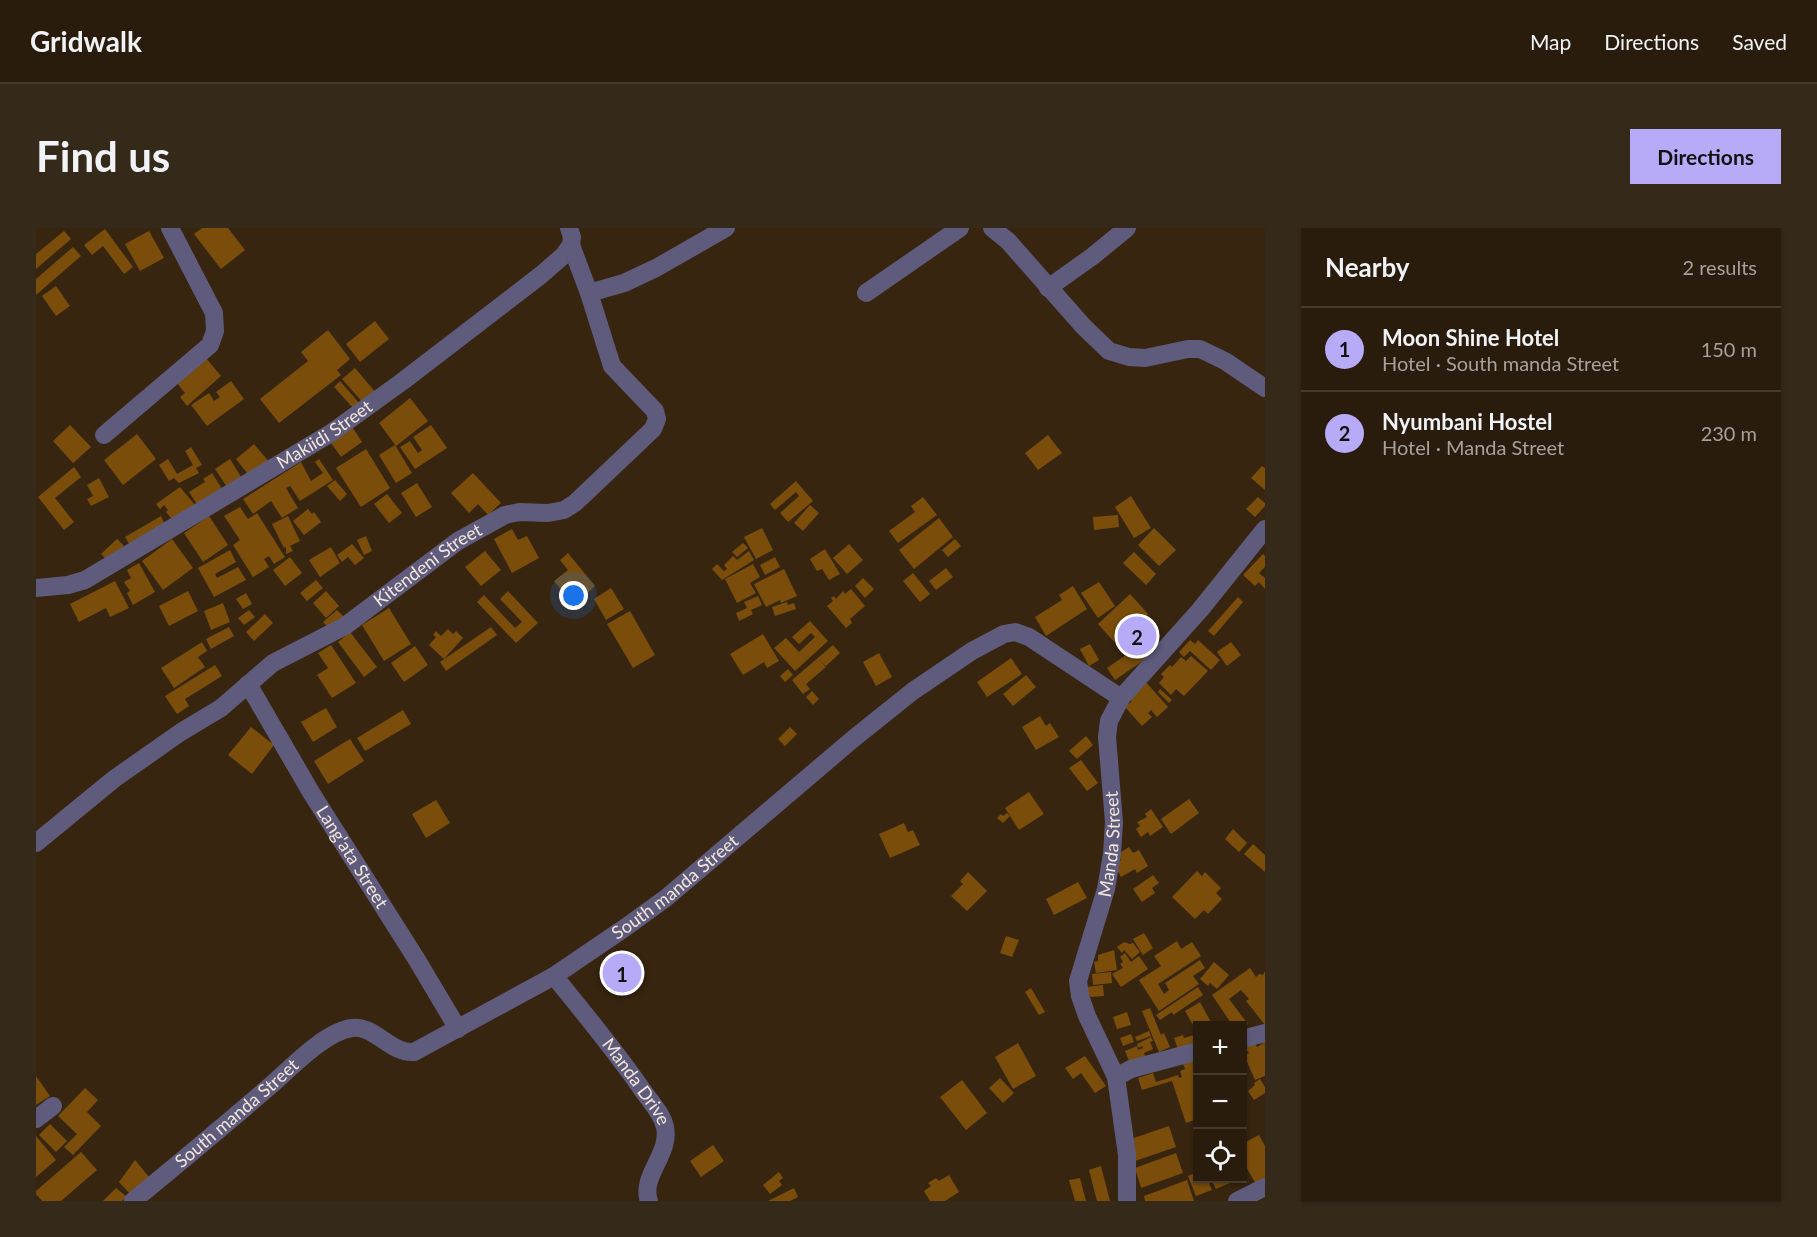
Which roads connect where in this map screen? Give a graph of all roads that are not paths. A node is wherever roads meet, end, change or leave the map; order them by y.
1 (170, 228) edge
2 (726, 228) edge
3 (960, 228) edge
4 (993, 228) edge
5 (1126, 228) edge
6 (570, 236) edge
7 (1048, 288) junction
8 (589, 292) junction
9 (866, 293) dead end
10 (1265, 388) edge
11 (104, 435) dead end
12 (1265, 529) edge
13 (36, 588) edge
14 (248, 684) junction
15 (1121, 698) junction
16 (36, 843) edge
17 (554, 976) junction
18 (458, 1029) junction
19 (1265, 1033) edge
20 (1247, 1038) edge
21 (1193, 1052) edge
22 (1116, 1077) junction
23 (53, 1106) dead end
24 (36, 1119) edge
25 (1265, 1187) edge
26 (133, 1201) edge
27 (649, 1201) edge
28 (1127, 1201) edge
29 (1237, 1201) edge

1 - 11 street
2 - 8 street
3 - 9 street
4 - 7 street
5 - 7 street
6 - 8 street, Kitendeni Street
6 - 13 street, Makiidi Street
7 - 10 street
8 - 14 street, Kitendeni Street
12 - 15 street, Manda Street
14 - 16 street, Kitendeni Street
14 - 18 street, Lang'ata Street
15 - 17 street, South manda Street
15 - 22 street, Manda Street
17 - 18 street, South manda Street
17 - 27 street, Manda Drive
18 - 26 street, South manda Street
19 - 20 street
21 - 22 street
22 - 28 street, Manda Street
23 - 24 street
25 - 29 street

